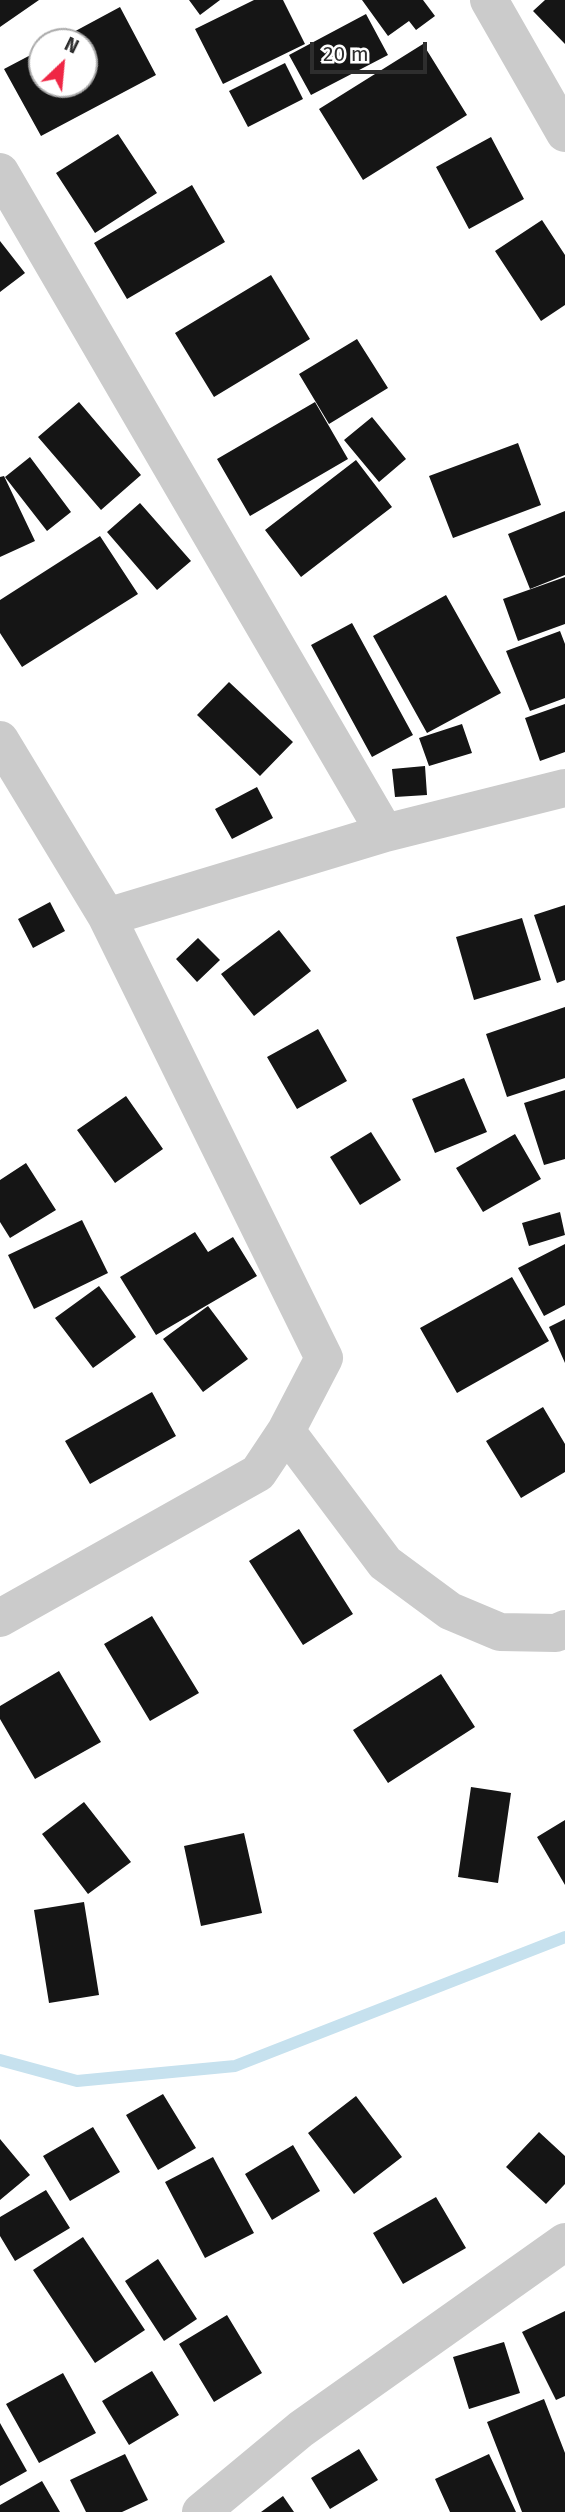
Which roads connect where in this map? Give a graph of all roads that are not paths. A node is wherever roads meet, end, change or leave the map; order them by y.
1 (489, 0) edge
2 (565, 133) edge
3 (0, 172) edge
4 (0, 740) edge
5 (565, 788) edge
6 (385, 833) junction
7 (107, 917) junction
8 (286, 1431) junction
9 (0, 1618) edge
10 (565, 1629) edge
11 (565, 2242) edge
12 (201, 2512) edge

1 - 2 street
3 - 6 street
4 - 7 street
5 - 6 street
6 - 7 street
7 - 8 street
8 - 9 street
8 - 10 street
11 - 12 street

